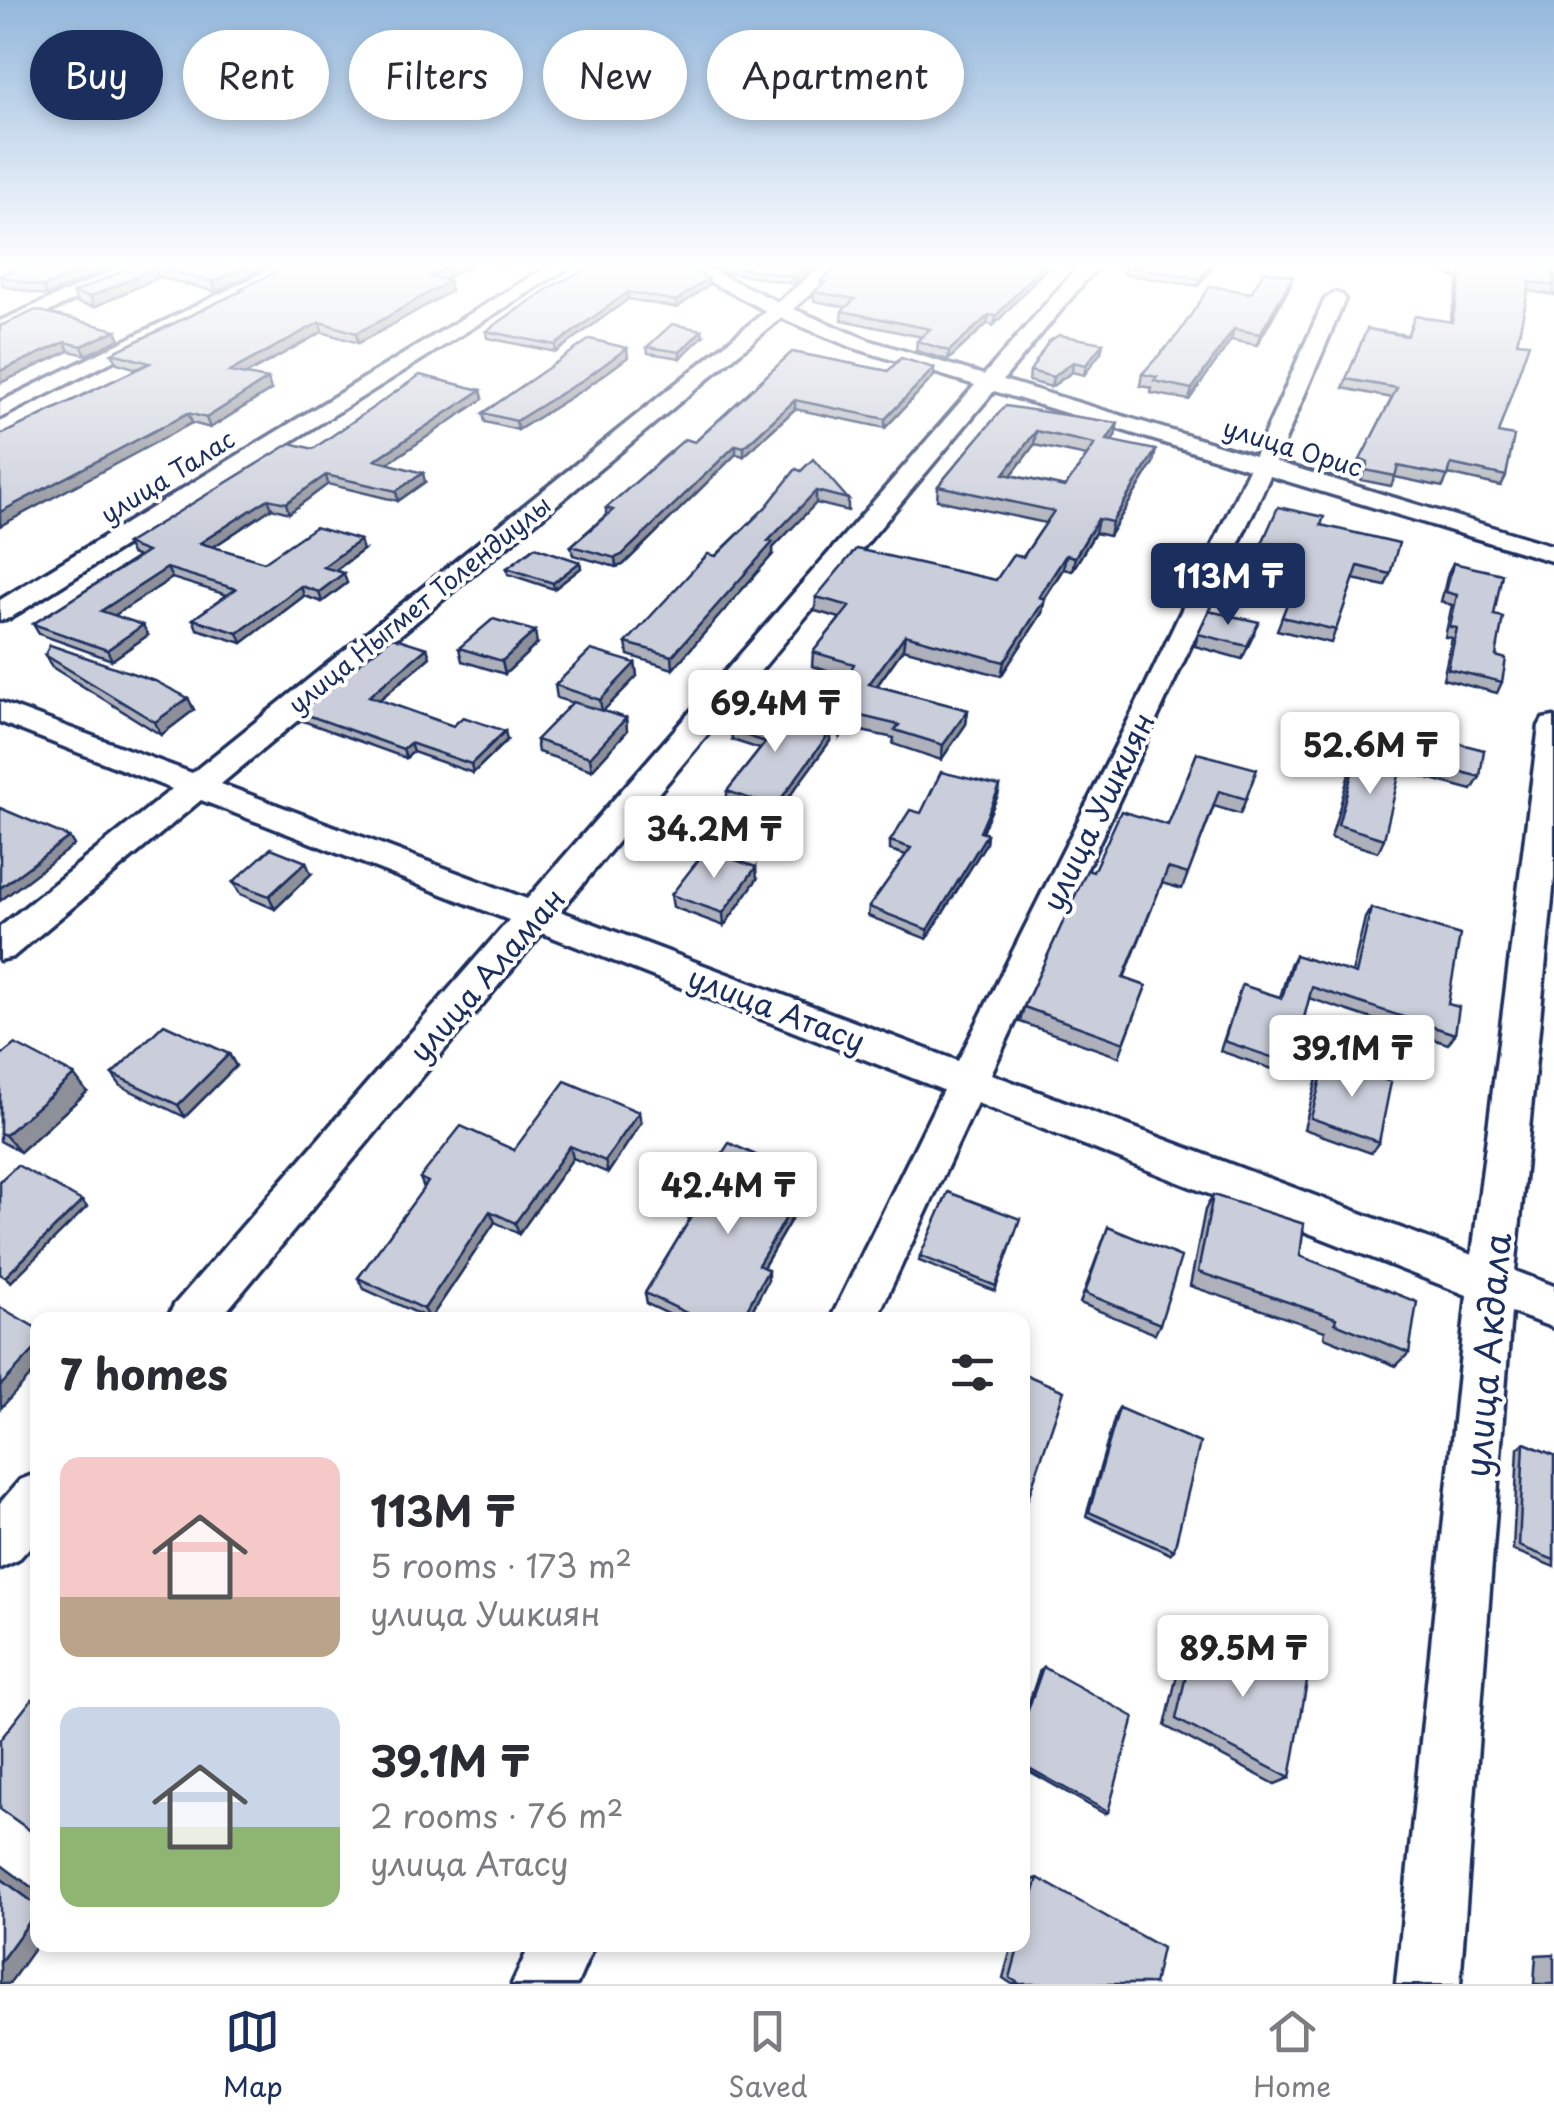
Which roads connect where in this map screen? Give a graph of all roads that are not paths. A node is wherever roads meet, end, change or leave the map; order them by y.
1 (114, 355) edge
2 (418, 355) edge
3 (724, 355) edge
4 (897, 355) edge
5 (1013, 355) edge
6 (1312, 355) edge
7 (989, 382) junction
8 (0, 411) edge
9 (1265, 467) junction
10 (1554, 554) edge
11 (0, 612) edge
12 (0, 711) edge
13 (1554, 726) edge
14 (196, 786) junction
15 (538, 915) junction
16 (0, 946) edge
17 (965, 1080) junction
18 (1492, 1283) junction
19 (1554, 1307) edge
20 (197, 1312) edge
21 (858, 1312) edge
22 (30, 1507) edge
23 (0, 1542) edge
24 (559, 1952) edge
25 (544, 1984) edge
26 (1428, 1984) edge

1 - 8 street
2 - 11 street, улица Талас
3 - 14 street, улица Ныгмет Толендиулы
4 - 7 street, улица Орис
5 - 7 street, улица Аламан
6 - 9 street, улица Ушкиян
7 - 9 street, улица Орис
7 - 15 street, улица Аламан
9 - 10 street, улица Орис
9 - 17 street, улица Ушкиян
12 - 14 street, улица Атасу
13 - 18 street, улица Акдала
14 - 15 street, улица Атасу
14 - 16 street, улица Ныгмет Толендиулы
15 - 17 street, улица Атасу
15 - 20 street, улица Аламан
17 - 18 street, улица Атасу
17 - 21 street, улица Ушкиян
18 - 19 street, улица Атасу
18 - 26 street, улица Акдала
22 - 23 street
24 - 25 street

